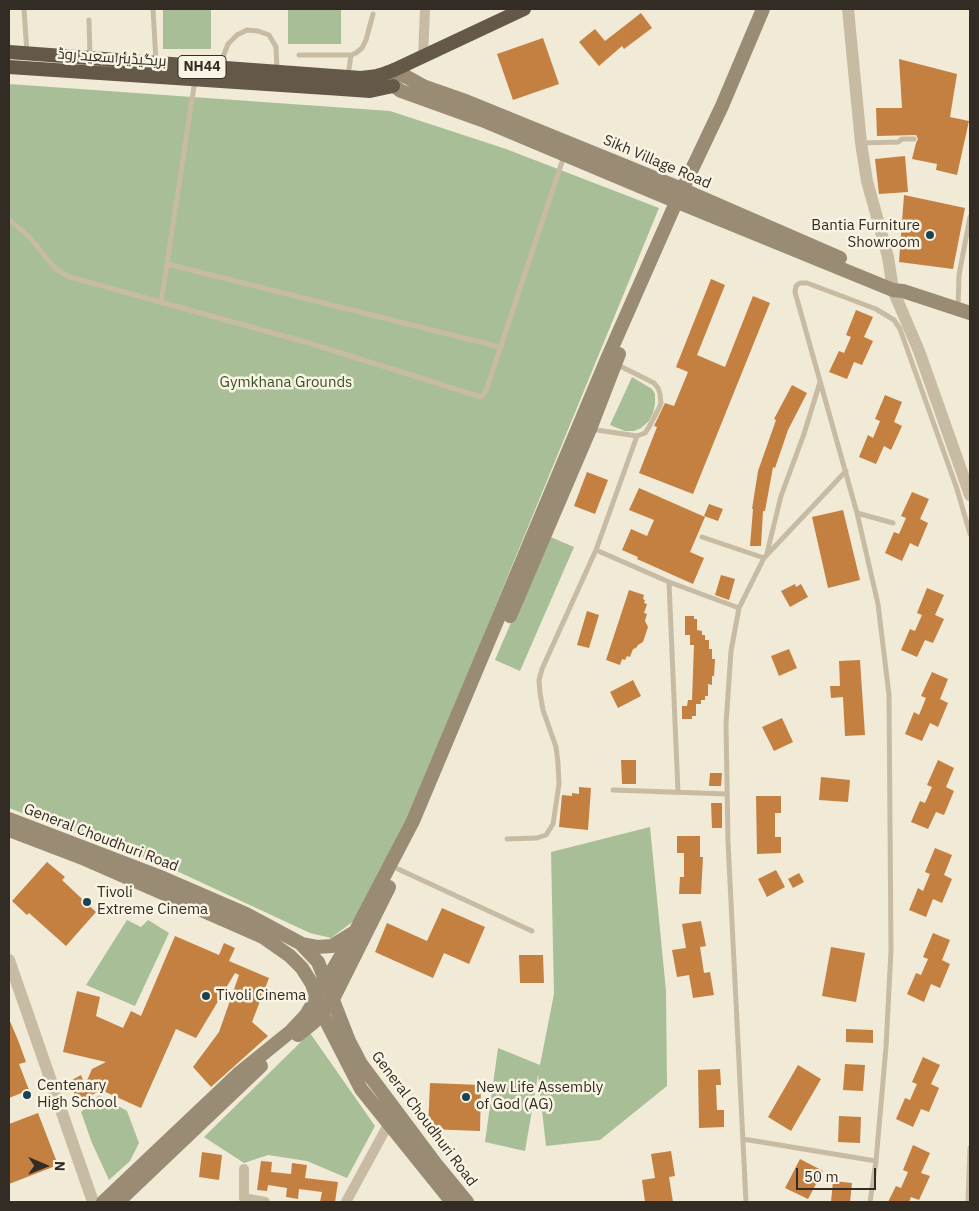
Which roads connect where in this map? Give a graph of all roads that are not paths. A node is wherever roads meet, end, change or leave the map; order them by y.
1 (24, 9) edge
2 (153, 9) edge
3 (425, 9) edge
4 (524, 9) edge
5 (763, 9) edge
6 (773, 9) edge
7 (848, 9) edge
8 (373, 14) dead end
9 (90, 20) dead end
10 (9, 52) edge
11 (27, 54) junction
12 (299, 55) dead end
13 (351, 55) junction
14 (423, 57) junction
15 (90, 59) junction
16 (155, 64) junction
17 (9, 67) edge
18 (221, 69) junction
19 (394, 70) junction
20 (278, 72) junction
21 (379, 75) junction
22 (348, 77) junction
23 (195, 79) junction
24 (393, 86) junction
25 (914, 139) dead end
26 (861, 143) junction
27 (564, 155) junction
28 (684, 197) junction
29 (970, 217) edge
30 (9, 218) edge
31 (167, 264) junction
32 (896, 287) junction
33 (161, 303) junction
34 (964, 311) edge
35 (500, 348) junction
36 (611, 361) junction
37 (820, 381) junction
38 (590, 429) junction
39 (637, 436) junction
40 (846, 471) junction
41 (970, 495) edge
42 (857, 513) junction
43 (893, 523) dead end
44 (970, 534) edge
45 (702, 537) dead end
46 (596, 550) junction
47 (766, 556) junction
48 (669, 582) junction
49 (740, 608) junction
50 (613, 790) dead end
51 (678, 792) junction
52 (727, 794) junction
53 (9, 819) edge
54 (9, 830) edge
55 (507, 839) dead end
56 (398, 868) junction
57 (532, 931) dead end
58 (355, 932) junction
59 (300, 944) junction
60 (9, 960) edge
61 (346, 961) junction
62 (326, 983) junction
63 (317, 998) junction
64 (333, 999) junction
65 (322, 1013) junction
66 (306, 1028) junction
67 (330, 1029) junction
68 (389, 1124) junction
69 (743, 1139) junction
70 (970, 1148) edge
71 (876, 1162) junction
72 (244, 1169) dead end
73 (93, 1202) edge
74 (103, 1202) edge
75 (118, 1202) edge
76 (265, 1202) edge
77 (346, 1202) edge
78 (452, 1202) edge
79 (467, 1202) edge
80 (746, 1202) edge
81 (870, 1202) edge
82 (968, 1202) edge

1 - 11 lane
2 - 16 lane
3 - 14 street
4 - 14 highway, NH44
5 - 28 main road
6 - 28 main road
7 - 26 street
8 - 13 lane
9 - 15 lane
10 - 11 highway, NH44
11 - 15 highway, NH44
12 - 13 lane
13 - 22 lane
14 - 19 highway, NH44
15 - 16 highway, NH44
16 - 18 highway, NH44
17 - 23 highway, بریگیڈیئر سعید روڈ / NH44
18 - 20 highway, NH44
18 - 20 lane
19 - 21 highway, NH44
19 - 28 main road, Sikh Village Road
20 - 22 highway, NH44
21 - 22 highway, NH44
21 - 24 main road
23 - 24 highway, بریگیڈیئر سعید روڈ / NH44
23 - 31 lane
24 - 27 main road
25 - 26 lane
26 - 32 street
27 - 28 main road
27 - 35 lane
28 - 32 main road, Sikh Village Road
28 - 36 main road
29 - 34 lane
30 - 33 lane
31 - 33 lane
31 - 35 lane
32 - 34 main road, Sikh Village Road
32 - 41 street
33 - 35 lane
36 - 38 main road
36 - 39 lane
36 - 58 main road
37 - 40 lane
37 - 44 lane
37 - 47 lane
38 - 39 lane
38 - 56 main road
39 - 46 lane
40 - 42 lane
40 - 47 lane
42 - 43 lane
42 - 71 lane
45 - 47 lane
46 - 48 lane
46 - 55 lane
47 - 49 lane
48 - 49 lane
48 - 51 lane
49 - 52 lane
50 - 51 lane
51 - 52 lane
52 - 69 lane
53 - 59 main road, General Choudhuri Road
54 - 63 main road, General Choudhuri Road
56 - 57 lane
56 - 61 main road
58 - 59 main road
58 - 61 main road
59 - 62 main road, General Choudhuri Road
60 - 73 street
61 - 62 main road
61 - 64 main road
62 - 63 main road
62 - 64 main road, General Choudhuri Road
63 - 65 main road, General Choudhuri Road
63 - 74 main road
64 - 65 main road
64 - 79 main road, General Choudhuri Road
65 - 66 main road
65 - 67 main road, General Choudhuri Road
66 - 67 main road
66 - 75 main road
67 - 68 main road, General Choudhuri Road
68 - 77 street
68 - 78 main road, General Choudhuri Road
69 - 71 lane
69 - 80 lane
70 - 82 lane
71 - 81 lane
72 - 76 street

